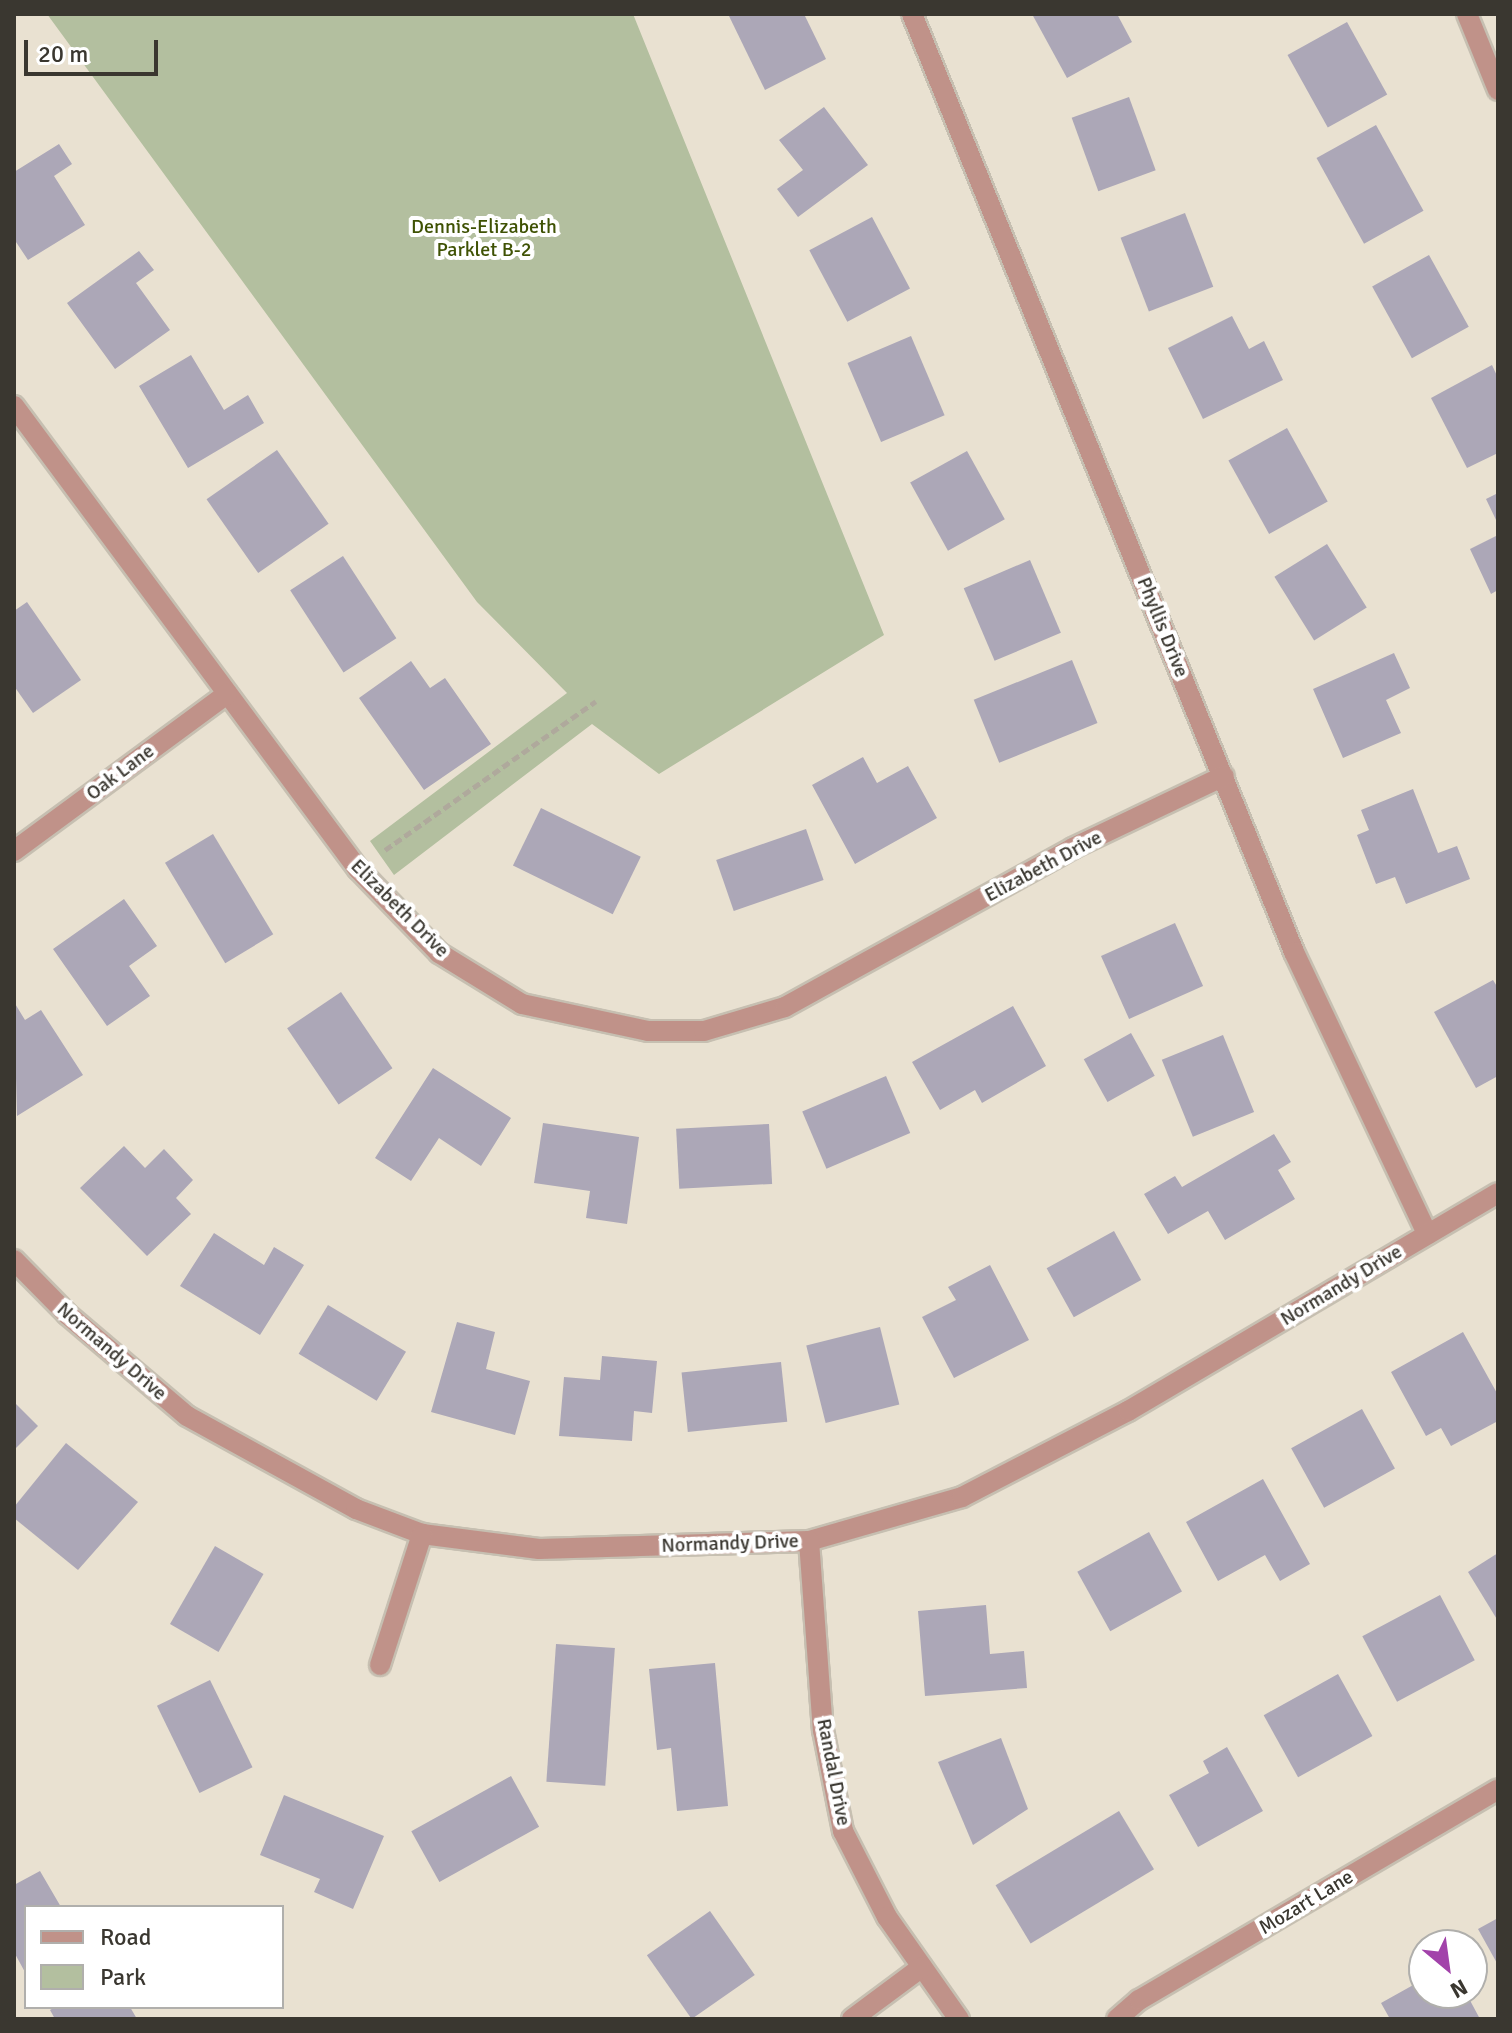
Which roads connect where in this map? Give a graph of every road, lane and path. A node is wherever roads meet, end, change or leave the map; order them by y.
1 (912, 14) edge
2 (1467, 14) edge
3 (1498, 90) edge
4 (14, 406) edge
5 (227, 694) junction
6 (596, 701) dead end
7 (1224, 776) junction
8 (14, 851) edge
9 (358, 869) junction
10 (1498, 1193) edge
11 (1427, 1234) junction
12 (14, 1260) edge
13 (422, 1534) junction
14 (809, 1541) junction
15 (380, 1665) dead end
16 (1498, 1789) edge
17 (922, 1967) junction
18 (852, 2019) edge
19 (959, 2019) edge
20 (1117, 2019) edge

1 - 7 street, Phyllis Drive
2 - 3 street
4 - 5 street, Elizabeth Drive
5 - 8 street, Oak Lane
5 - 9 street, Elizabeth Drive
6 - 9 path
7 - 9 street, Elizabeth Drive
7 - 11 street, Phyllis Drive
10 - 11 street, Normandy Drive
11 - 14 street, Normandy Drive
12 - 13 street, Normandy Drive
13 - 14 street, Normandy Drive
13 - 15 street
14 - 17 street, Randal Drive
16 - 20 street, Mozart Lane
17 - 18 street
17 - 19 street, Randal Drive

